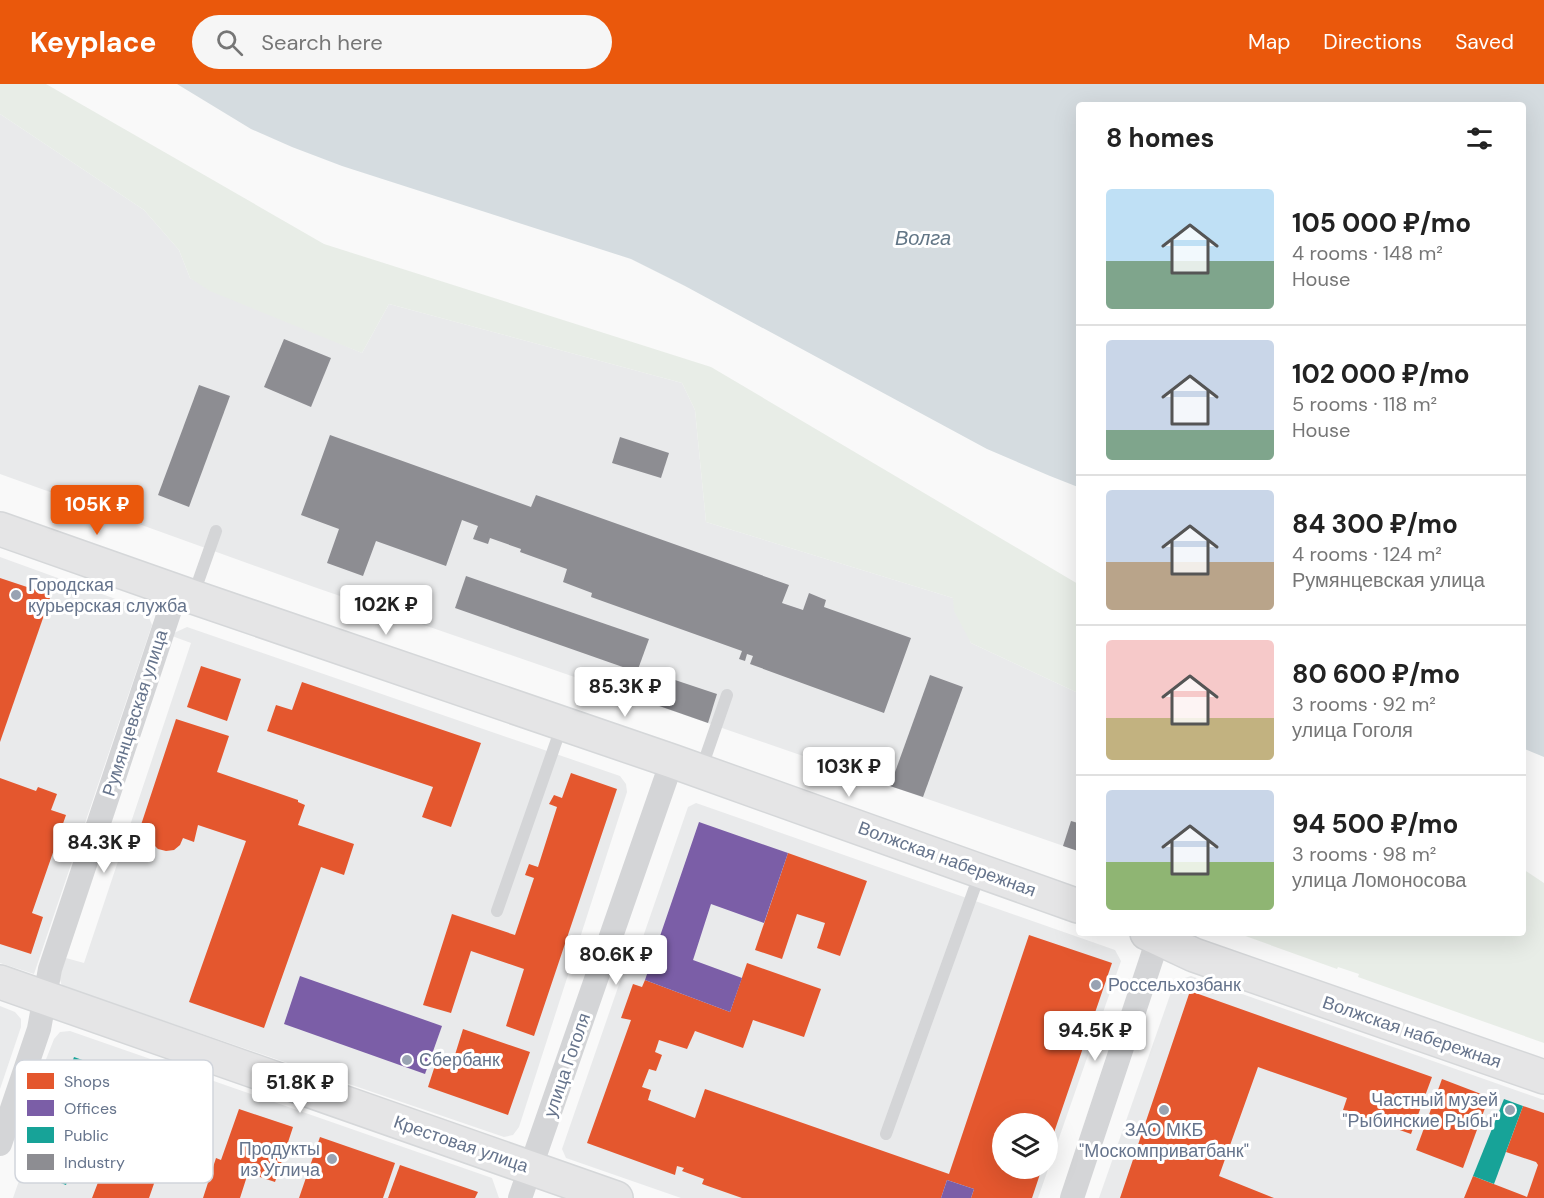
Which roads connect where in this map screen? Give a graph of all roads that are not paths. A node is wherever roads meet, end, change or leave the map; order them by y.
1 (0, 529) edge
2 (216, 531) dead end
3 (185, 595) junction
4 (727, 695) dead end
5 (562, 724) junction
6 (686, 766) junction
7 (981, 872) junction
8 (1076, 905) edge
9 (498, 911) dead end
10 (1152, 936) edge
11 (0, 982) edge
12 (45, 998) junction
13 (28, 1060) edge
14 (206, 1060) edge
15 (213, 1063) edge
16 (1544, 1077) edge
17 (15, 1100) edge
18 (886, 1134) dead end
19 (0, 1144) edge
20 (525, 1183) edge
21 (616, 1198) edge
22 (1072, 1198) edge

1 - 3 street, Волжская набережная
2 - 3 lane
3 - 5 street, Волжская набережная
3 - 12 street, Румянцевская улица
4 - 6 lane
5 - 6 street, Волжская набережная
5 - 9 lane
6 - 7 street, Волжская набережная
6 - 20 street, улица Гоголя
7 - 8 street, Волжская набережная
7 - 18 lane
10 - 16 street, Волжская набережная
10 - 22 street
11 - 12 street, Крестовая улица
12 - 13 street, Румянцевская улица
12 - 14 street, Крестовая улица
15 - 20 street, Крестовая улица
17 - 19 street, Румянцевская улица
20 - 21 street, Крестовая улица

